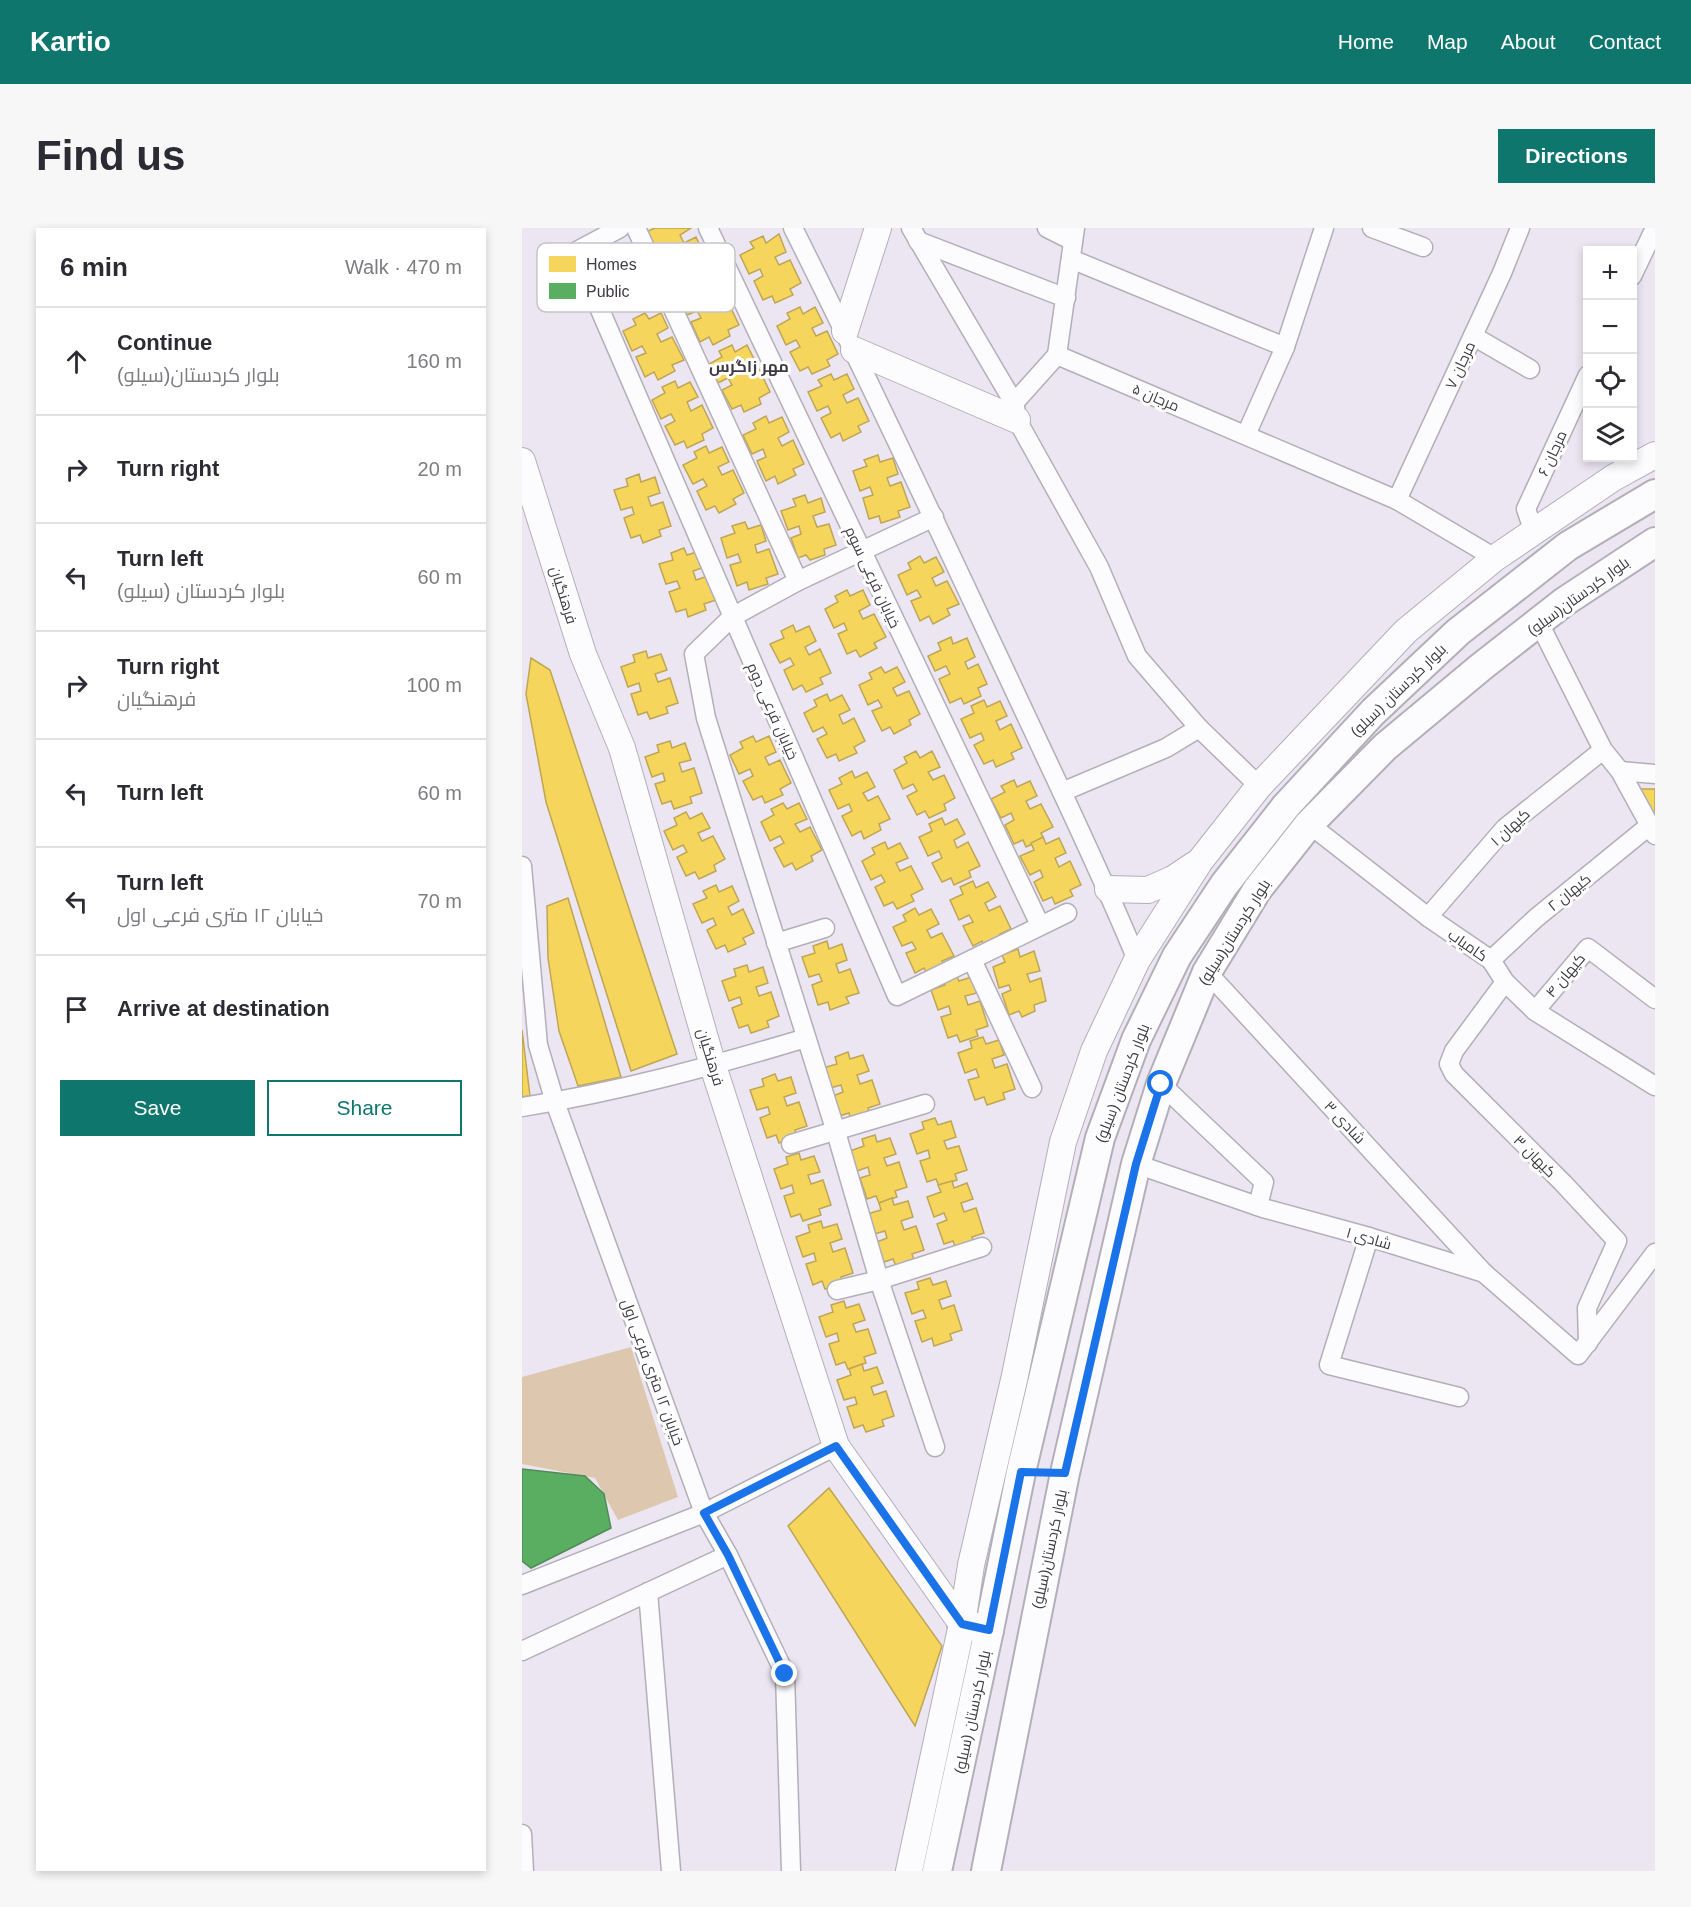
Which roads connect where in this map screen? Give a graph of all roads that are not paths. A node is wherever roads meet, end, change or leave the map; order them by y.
1 (620, 228) edge
2 (636, 228) edge
3 (708, 228) edge
4 (793, 228) edge
5 (878, 228) edge
6 (1047, 228) edge
7 (1324, 228) edge
8 (1371, 228) edge
9 (1520, 228) edge
10 (1654, 228) edge
11 (1074, 234) edge
12 (914, 235) edge
13 (592, 243) edge
14 (643, 243) edge
15 (715, 243) edge
16 (1423, 247) dead end
17 (1071, 259) junction
18 (1637, 265) edge
19 (735, 285) edge
20 (1066, 298) junction
21 (601, 312) edge
22 (675, 312) edge
23 (1473, 336) junction
24 (850, 340) junction
25 (1285, 347) junction
26 (1057, 354) junction
27 (1530, 369) dead end
28 (1583, 384) edge
29 (1016, 411) junction
30 (1246, 435) junction
31 (1655, 454) edge
32 (522, 461) edge
33 (1655, 494) edge
34 (1397, 500) junction
35 (934, 518) junction
36 (1534, 532) junction
37 (1655, 542) edge
38 (861, 552) junction
39 (1495, 558) junction
40 (798, 581) junction
41 (732, 617) junction
42 (1539, 623) junction
43 (1199, 728) junction
44 (1603, 750) junction
45 (1620, 771) junction
46 (1655, 774) edge
47 (1258, 786) junction
48 (1062, 792) junction
49 (1309, 824) junction
50 (1652, 831) edge
51 (1200, 861) junction
52 (522, 866) edge
53 (1108, 889) junction
54 (1067, 913) dead end
55 (1428, 917) junction
56 (1040, 925) junction
57 (825, 928) dead end
58 (776, 944) junction
59 (972, 960) junction
60 (1137, 960) junction
61 (1491, 960) junction
62 (1206, 972) junction
63 (1505, 982) junction
64 (1655, 999) edge
65 (1535, 1011) junction
66 (806, 1038) junction
67 (713, 1066) junction
68 (1161, 1084) junction
69 (1655, 1086) edge
70 (1032, 1088) dead end
71 (555, 1102) junction
72 (925, 1104) dead end
73 (522, 1107) edge
74 (836, 1132) junction
75 (791, 1144) dead end
76 (1136, 1164) junction
77 (1258, 1206) junction
78 (1369, 1238) junction
79 (982, 1247) dead end
80 (1655, 1253) edge
81 (1484, 1273) junction
82 (879, 1280) junction
83 (837, 1290) dead end
84 (1583, 1349) junction
85 (1459, 1396) dead end
86 (836, 1446) junction
87 (935, 1447) dead end
88 (1021, 1472) junction
89 (1065, 1473) junction
90 (704, 1513) junction
91 (728, 1555) junction
92 (522, 1585) edge
93 (648, 1592) junction
94 (962, 1624) junction
95 (989, 1630) junction
96 (522, 1651) edge
97 (522, 1834) edge
98 (524, 1871) edge
99 (671, 1871) edge
100 (791, 1871) edge
101 (909, 1871) edge
102 (937, 1871) edge
103 (986, 1871) edge

1 - 13 street, خیابان فرعی دوم
2 - 14 street
3 - 15 street, خیابان فرعی سوم
4 - 24 street
5 - 24 street
6 - 11 street
7 - 25 street
8 - 16 street
9 - 23 street, مرجان ۷
10 - 18 street
11 - 17 street
12 - 20 street
12 - 29 street
17 - 20 street
17 - 25 street
19 - 38 street, خیابان فرعی سوم
20 - 26 street
21 - 41 street, خیابان فرعی دوم
22 - 40 street
23 - 27 street
23 - 34 street, مرجان ۷
24 - 29 street
24 - 35 street
25 - 30 street
26 - 29 street
26 - 30 street, مرجان ۵
28 - 36 street, مرجان ۶
29 - 43 street
30 - 34 street, مرجان ۵
31 - 36 street
32 - 67 street, فرهنگیان
33 - 88 main road, بلوار کردستان (سیلو)
34 - 39 street, مرجان ۵
35 - 38 street
35 - 48 street
36 - 39 street
37 - 42 main road, بلوار کردستان(سیلو)
38 - 40 street
38 - 56 street, خیابان فرعی سوم
39 - 47 street
40 - 41 street
41 - 58 street
41 - 59 street, خیابان فرعی دوم
42 - 44 street
42 - 49 main road, بلوار کردستان(سیلو)
43 - 47 street
43 - 48 street
44 - 45 street
44 - 55 street, کیهان ۱
45 - 46 street
45 - 50 street
47 - 51 street
48 - 53 street
49 - 55 street, کامیاب
49 - 62 main road, بلوار کردستان(سیلو)
50 - 61 street, کیهان ۲
51 - 53 street
51 - 60 street
52 - 71 street, خیابان ۱۲ متری فرعی اول
53 - 60 street
54 - 56 street, خیابان فرعی دوم
55 - 61 street, کامیاب
56 - 59 street, خیابان فرعی دوم
57 - 58 street
58 - 66 street
59 - 70 street
60 - 94 street
61 - 63 street, کامیاب
62 - 68 main road, بلوار کردستان(سیلو)
62 - 81 street, شادی ۳
63 - 65 street, کامیاب
63 - 84 street, کیهان ۳
64 - 65 street, کیهان ۴
65 - 69 street, کامیاب
66 - 67 street
66 - 74 street
67 - 71 street
67 - 86 street, فرهنگیان
68 - 76 main road, بلوار کردستان(سیلو)
68 - 77 street
71 - 73 street
71 - 90 street, خیابان ۱۲ متری فرعی اول
72 - 74 street
74 - 75 street
74 - 82 street
76 - 77 street, شادی ۱
76 - 89 main road, بلوار کردستان(سیلو)
77 - 78 street, شادی ۱
78 - 81 street, شادی ۱
78 - 85 street
79 - 82 street
80 - 84 street
81 - 84 street, شادی ۱
82 - 83 street
82 - 87 street
86 - 90 street
86 - 94 street, فرهنگیان
88 - 89 main road
88 - 95 main road, بلوار کردستان (سیلو)
89 - 103 main road, بلوار کردستان(سیلو)
90 - 91 street, خیابان ۱۲ متری فرعی اول
90 - 92 street
91 - 93 street
91 - 100 street, خیابان ۱۲ متری فرعی اول
93 - 96 street
93 - 99 street
94 - 95 main road
94 - 101 street
95 - 102 main road, بلوار کردستان (سیلو)
97 - 98 street

